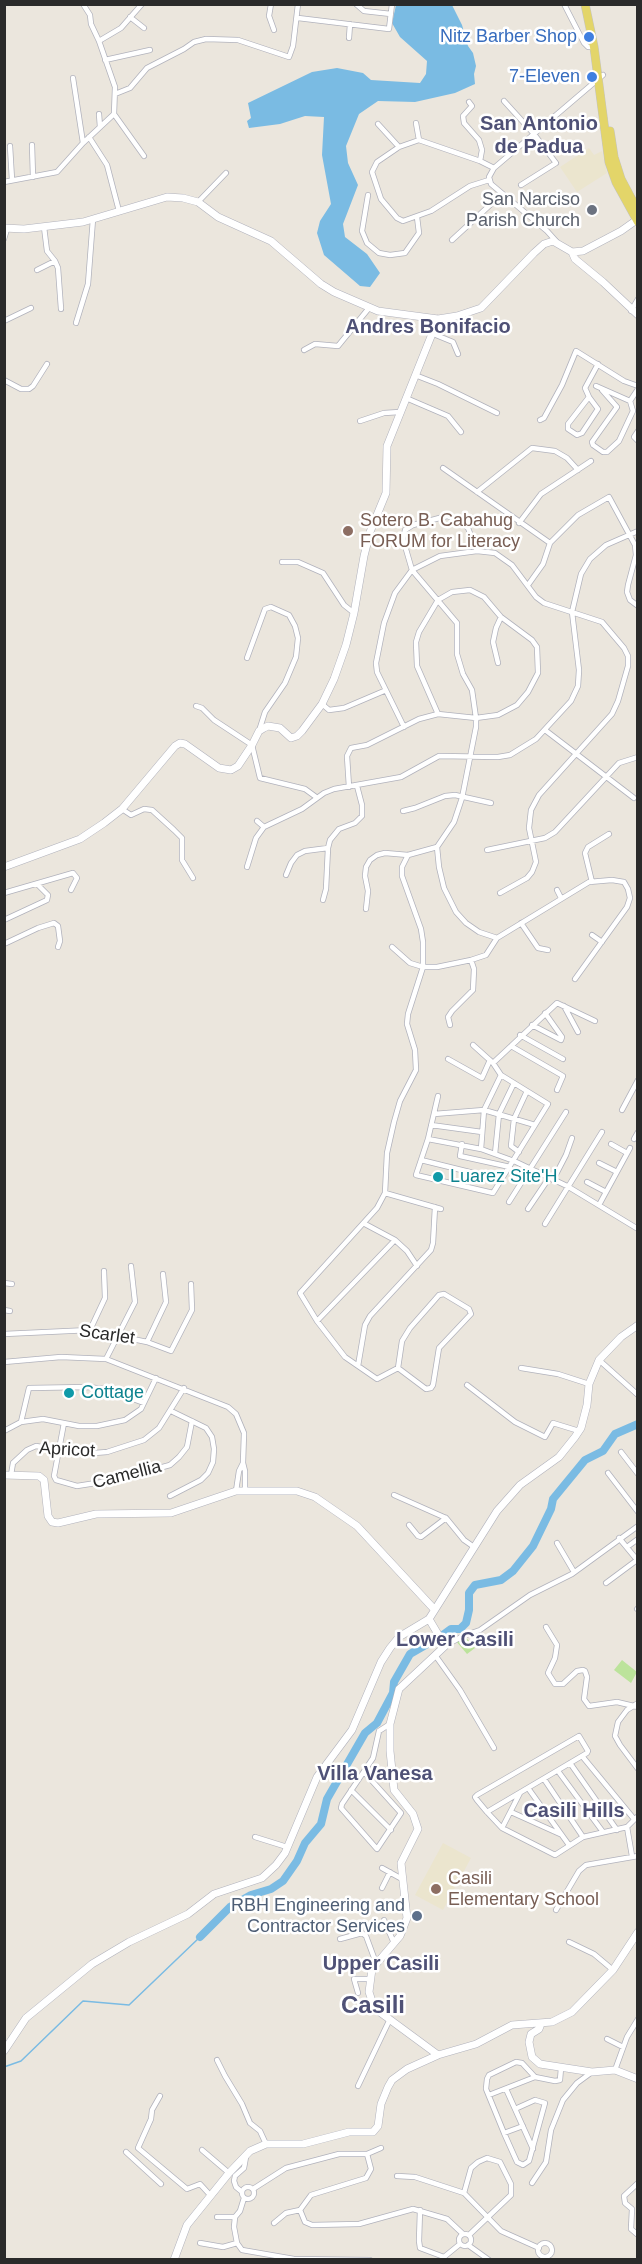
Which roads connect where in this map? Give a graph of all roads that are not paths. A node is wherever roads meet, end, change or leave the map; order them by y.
1 (83, 4) edge
2 (142, 4) edge
3 (271, 4) edge
4 (298, 4) edge
5 (356, 4) edge
6 (392, 4) edge
7 (564, 4) edge
8 (585, 4) edge
9 (591, 4) edge
10 (391, 14) junction
11 (130, 17) junction
12 (298, 18) junction
13 (350, 24) junction
14 (144, 28) dead end
15 (274, 30) dead end
16 (349, 38) dead end
17 (99, 41) junction
18 (594, 47) junction
19 (150, 50) dead end
20 (105, 60) junction
21 (601, 77) junction
22 (73, 78) dead end
23 (115, 94) junction
24 (504, 101) dead end
25 (469, 102) dead end
26 (99, 114) dead end
27 (114, 114) junction
28 (416, 123) dead end
29 (378, 124) dead end
30 (100, 127) junction
31 (534, 134) junction
32 (89, 137) junction
33 (419, 140) junction
34 (82, 143) junction
35 (32, 145) dead end
36 (10, 146) dead end
37 (399, 147) junction
38 (144, 156) dead end
39 (480, 161) junction
40 (494, 168) junction
41 (226, 173) dead end
42 (33, 177) junction
43 (12, 180) junction
44 (489, 180) junction
45 (4, 182) edge
46 (521, 185) dead end
47 (502, 194) junction
48 (368, 195) dead end
49 (198, 202) junction
50 (119, 211) junction
51 (638, 211) edge
52 (417, 217) junction
53 (93, 219) junction
54 (637, 220) edge
55 (44, 227) junction
56 (5, 228) edge
57 (4, 239) edge
58 (452, 240) dead end
59 (556, 241) junction
60 (572, 252) junction
61 (56, 261) junction
62 (37, 270) dead end
63 (638, 299) edge
64 (31, 308) dead end
65 (369, 308) junction
66 (61, 309) dead end
67 (634, 313) edge
68 (438, 319) junction
69 (4, 321) edge
70 (76, 323) dead end
71 (431, 333) junction
72 (304, 350) dead end
73 (458, 354) dead end
74 (47, 364) dead end
75 (598, 364) junction
76 (414, 375) junction
77 (4, 380) edge
78 (596, 386) dead end
79 (638, 388) edge
80 (602, 390) junction
81 (589, 397) junction
82 (406, 398) junction
83 (630, 401) junction
84 (400, 412) junction
85 (497, 414) dead end
86 (540, 420) dead end
87 (360, 421) dead end
88 (638, 430) edge
89 (461, 432) dead end
90 (638, 441) edge
91 (591, 461) dead end
92 (443, 468) dead end
93 (578, 470) junction
94 (477, 492) junction
95 (519, 523) junction
96 (638, 531) edge
97 (629, 534) junction
98 (550, 543) junction
99 (477, 551) junction
100 (282, 562) dead end
101 (412, 570) junction
102 (528, 585) junction
103 (438, 600) junction
104 (638, 606) edge
105 (572, 612) junction
106 (354, 613) junction
107 (501, 617) junction
108 (247, 658) dead end
109 (498, 663) dead end
110 (384, 691) junction
111 (322, 704) junction
112 (196, 706) dead end
113 (438, 714) junction
114 (476, 718) junction
115 (404, 727) junction
116 (545, 730) junction
117 (259, 731) junction
118 (252, 745) junction
119 (577, 754) junction
120 (469, 757) junction
121 (638, 757) edge
122 (607, 777) junction
123 (357, 786) junction
124 (349, 787) junction
125 (316, 797) junction
126 (462, 798) junction
127 (634, 798) dead end
128 (491, 802) dead end
129 (122, 809) junction
130 (403, 811) dead end
131 (257, 821) dead end
132 (264, 827) junction
133 (609, 834) dead end
134 (531, 843) junction
135 (437, 847) junction
136 (328, 848) junction
137 (487, 850) dead end
138 (408, 855) junction
139 (4, 867) edge
140 (247, 867) dead end
141 (286, 875) dead end
142 (193, 878) dead end
143 (592, 882) junction
144 (37, 884) junction
145 (71, 890) dead end
146 (557, 890) dead end
147 (4, 893) edge
148 (500, 893) dead end
149 (561, 898) junction
150 (323, 900) dead end
151 (366, 909) dead end
152 (4, 920) edge
153 (521, 923) junction
154 (592, 935) dead end
155 (497, 938) junction
156 (602, 942) junction
157 (4, 944) edge
158 (58, 947) dead end
159 (392, 947) dead end
160 (548, 950) dead end
161 (471, 960) junction
162 (423, 967) junction
163 (575, 979) dead end
164 (564, 1006) junction
165 (545, 1013) junction
166 (595, 1021) dead end
167 (450, 1025) dead end
168 (532, 1025) junction
169 (578, 1032) dead end
170 (520, 1035) junction
171 (473, 1045) dead end
172 (511, 1046) junction
173 (448, 1059) dead end
174 (563, 1059) dead end
175 (492, 1061) junction
176 (501, 1075) junction
177 (638, 1080) edge
178 (514, 1083) junction
179 (557, 1090) dead end
180 (527, 1091) junction
181 (438, 1096) dead end
182 (484, 1110) junction
183 (622, 1110) dead end
184 (566, 1112) dead end
185 (434, 1114) junction
186 (499, 1114) junction
187 (514, 1119) junction
188 (431, 1125) junction
189 (535, 1125) junction
190 (482, 1132) junction
191 (602, 1132) dead end
192 (638, 1132) edge
193 (572, 1138) dead end
194 (428, 1139) junction
195 (634, 1139) dead end
196 (462, 1144) junction
197 (611, 1144) dead end
198 (481, 1149) junction
199 (519, 1152) junction
200 (495, 1154) junction
201 (421, 1160) junction
202 (514, 1161) junction
203 (599, 1163) dead end
204 (510, 1167) junction
205 (530, 1169) junction
206 (617, 1172) junction
207 (551, 1179) junction
208 (502, 1180) junction
209 (587, 1182) dead end
210 (567, 1186) junction
211 (606, 1192) junction
212 (385, 1193) junction
213 (509, 1202) dead end
214 (599, 1205) junction
215 (435, 1207) junction
216 (441, 1209) dead end
217 (528, 1209) dead end
218 (365, 1224) junction
219 (544, 1224) dead end
220 (638, 1229) edge
221 (395, 1240) junction
222 (131, 1266) dead end
223 (417, 1266) junction
224 (104, 1271) dead end
225 (163, 1274) dead end
226 (4, 1283) edge
227 (12, 1284) dead end
228 (191, 1284) dead end
229 (317, 1321) junction
230 (638, 1325) edge
231 (90, 1330) junction
232 (4, 1334) edge
233 (118, 1335) junction
234 (147, 1342) junction
235 (106, 1359) junction
236 (599, 1360) junction
237 (4, 1362) edge
238 (358, 1366) junction
239 (398, 1368) junction
240 (521, 1368) dead end
241 (156, 1378) junction
242 (589, 1384) junction
243 (467, 1385) dead end
244 (184, 1388) junction
245 (638, 1395) edge
246 (144, 1403) junction
247 (171, 1411) junction
248 (192, 1421) junction
249 (21, 1422) junction
250 (64, 1423) junction
251 (4, 1431) edge
252 (579, 1431) junction
253 (59, 1450) junction
254 (621, 1452) dead end
255 (243, 1463) junction
256 (608, 1473) dead end
257 (638, 1474) edge
258 (8, 1475) edge
259 (245, 1490) junction
260 (236, 1491) junction
261 (394, 1495) dead end
262 (170, 1496) dead end
263 (638, 1512) edge
264 (446, 1518) junction
265 (409, 1525) dead end
266 (638, 1526) edge
267 (619, 1538) junction
268 (638, 1539) edge
269 (557, 1543) dead end
270 (474, 1547) junction
271 (627, 1547) junction
272 (637, 1560) edge
273 (574, 1572) junction
274 (606, 1584) dead end
275 (434, 1609) junction
276 (429, 1619) junction
277 (546, 1627) dead end
278 (444, 1644) junction
279 (435, 1655) junction
280 (637, 1705) edge
281 (390, 1725) junction
282 (494, 1748) dead end
283 (582, 1756) junction
284 (570, 1763) junction
285 (638, 1769) edge
286 (558, 1771) junction
287 (364, 1772) junction
288 (544, 1779) junction
289 (528, 1788) junction
290 (351, 1790) junction
291 (520, 1793) junction
292 (487, 1812) junction
293 (511, 1812) junction
294 (636, 1818) edge
295 (627, 1827) junction
296 (502, 1828) junction
297 (391, 1830) junction
298 (617, 1830) junction
299 (603, 1832) junction
300 (562, 1835) junction
301 (255, 1837) dead end
302 (583, 1837) junction
303 (569, 1845) junction
304 (287, 1847) junction
305 (635, 1856) edge
306 (382, 1868) dead end
307 (390, 1872) junction
308 (402, 1879) junction
309 (382, 1887) dead end
310 (556, 1910) dead end
311 (384, 1920) dead end
312 (638, 1932) edge
313 (340, 1939) dead end
314 (568, 1942) dead end
315 (394, 1943) junction
316 (376, 1963) junction
317 (613, 1970) junction
318 (370, 1978) junction
319 (358, 1993) dead end
320 (390, 2019) junction
321 (638, 2019) edge
322 (541, 2024) junction
323 (607, 2039) dead end
324 (623, 2048) junction
325 (4, 2051) edge
326 (438, 2055) junction
327 (217, 2060) dead end
328 (561, 2068) junction
329 (615, 2070) junction
330 (592, 2072) junction
331 (535, 2077) junction
332 (638, 2079) edge
333 (358, 2086) dead end
334 (506, 2089) junction
335 (489, 2095) junction
336 (160, 2096) dead end
337 (514, 2109) junction
338 (523, 2126) junction
339 (504, 2133) junction
340 (266, 2144) junction
341 (381, 2148) dead end
342 (533, 2149) junction
343 (202, 2150) dead end
344 (126, 2152) dead end
345 (367, 2154) junction
346 (148, 2157) junction
347 (141, 2166) junction
348 (232, 2175) junction
349 (397, 2176) dead end
350 (532, 2183) dead end
351 (638, 2183) edge
352 (161, 2184) dead end
353 (253, 2189) junction
354 (243, 2190) junction
355 (464, 2193) junction
356 (212, 2196) junction
357 (244, 2198) junction
358 (300, 2210) junction
359 (420, 2210) junction
360 (217, 2217) dead end
361 (235, 2217) junction
362 (488, 2217) junction
363 (274, 2223) dead end
364 (463, 2234) junction
365 (469, 2235) junction
366 (638, 2235) edge
367 (200, 2243) dead end
368 (237, 2243) junction
369 (460, 2244) junction
370 (468, 2245) junction
371 (538, 2248) dead end
372 (174, 2259) edge
373 (370, 2259) edge
374 (489, 2259) edge

1 - 17 street
2 - 11 street
3 - 15 street
4 - 12 street
5 - 10 street
6 - 10 street
7 - 18 street
8 - 18 main road
9 - 21 main road
10 - 13 street
11 - 14 street
11 - 17 street
12 - 13 street
12 - 23 street
13 - 16 street
17 - 20 street
18 - 21 main road
19 - 20 street
20 - 23 street
21 - 31 street
21 - 51 main road
21 - 54 main road
22 - 34 street
23 - 27 street
24 - 31 street
25 - 39 street
26 - 30 street
27 - 30 street
27 - 38 street
28 - 33 street
29 - 37 street
30 - 32 street
31 - 40 street
31 - 46 street
32 - 34 street
32 - 50 street
33 - 37 street
33 - 39 street
34 - 42 street
35 - 42 street
36 - 43 street
37 - 52 street
39 - 40 street
40 - 44 street
41 - 49 street
42 - 43 street
43 - 45 street
44 - 47 street
44 - 52 street
47 - 58 street
47 - 59 street
48 - 52 street
49 - 50 street
49 - 65 street
50 - 53 street
53 - 55 street
53 - 70 street
54 - 60 street
55 - 56 street
55 - 61 street
56 - 57 street
59 - 60 street
59 - 68 street
60 - 67 street
61 - 62 street
61 - 66 street
63 - 67 street
64 - 69 street
65 - 68 street
65 - 72 street
68 - 71 street
71 - 73 street
71 - 76 street
74 - 77 street
75 - 79 street
75 - 81 street
75 - 86 street
76 - 82 street
76 - 85 street
78 - 80 street
79 - 83 street
80 - 83 street
80 - 83 street
81 - 81 street
82 - 84 street
82 - 89 street
84 - 87 street
84 - 106 street
88 - 90 street
91 - 93 street
92 - 94 street
93 - 94 street
93 - 95 street
94 - 95 street
95 - 98 street
96 - 97 street
97 - 98 street
97 - 104 street
97 - 105 street
98 - 102 street
99 - 101 street
99 - 101 street
99 - 102 street
100 - 106 street
101 - 103 street
101 - 110 street
102 - 105 street
103 - 107 street
103 - 113 street
103 - 114 street
105 - 116 street
105 - 119 street
106 - 111 street
107 - 109 street
107 - 114 street
108 - 117 street
110 - 111 street
110 - 115 street
111 - 117 street
112 - 118 street
113 - 114 street
113 - 115 street
114 - 120 street
115 - 124 street
116 - 119 street
116 - 120 street
117 - 118 street
118 - 125 street
118 - 129 street
119 - 122 street
119 - 134 street
120 - 123 street
120 - 126 street
121 - 122 street
122 - 127 street
122 - 134 street
123 - 124 street
123 - 136 street
124 - 125 street
125 - 132 street
126 - 128 street
126 - 130 street
126 - 135 street
129 - 139 street
129 - 142 street
131 - 132 street
132 - 140 street
133 - 143 street
134 - 137 street
134 - 148 street
135 - 138 street
135 - 155 street
136 - 141 street
136 - 150 street
138 - 151 street
138 - 162 street
143 - 149 street
143 - 156 street
144 - 145 street
144 - 147 street
144 - 152 street
146 - 149 street
149 - 153 street
153 - 155 street
153 - 160 street
154 - 156 street
155 - 161 street
156 - 163 street
157 - 158 street
159 - 162 street
161 - 162 street
161 - 167 street
162 - 212 street
164 - 165 street
164 - 166 street
164 - 169 street
165 - 168 street
165 - 168 street
168 - 170 street
170 - 172 street
170 - 174 street
171 - 175 street
172 - 175 street
172 - 179 street
173 - 175 street
175 - 176 street
176 - 178 street
176 - 182 street
177 - 183 street
178 - 180 street
178 - 186 street
180 - 187 street
180 - 189 street
181 - 185 street
182 - 185 street
182 - 186 street
182 - 190 street
184 - 205 street
185 - 188 street
186 - 187 street
186 - 200 street
187 - 189 street
187 - 199 street
188 - 190 street
188 - 194 street
189 - 199 street
190 - 198 street
191 - 210 street
192 - 195 street
193 - 207 street
194 - 196 street
194 - 201 street
196 - 198 street
196 - 204 street
197 - 206 street
198 - 200 street
199 - 202 street
200 - 202 street
201 - 208 street
201 - 208 street
202 - 204 street
202 - 205 street
203 - 206 street
204 - 208 street
205 - 207 street
205 - 213 street
206 - 211 street
207 - 210 street
207 - 217 street
209 - 211 street
210 - 214 street
210 - 219 street
211 - 214 street
212 - 215 street
212 - 218 street
214 - 220 street
215 - 216 street
215 - 223 street
218 - 221 street
218 - 229 street
221 - 223 street
221 - 229 street
222 - 233 street
223 - 238 street
224 - 231 street
225 - 234 street
226 - 227 street
228 - 234 street, Scarlet
229 - 238 street
230 - 236 street
231 - 232 street, Scarlet
231 - 233 street, Scarlet
233 - 234 street, Scarlet
233 - 235 street
235 - 237 street
235 - 241 street
236 - 242 street
236 - 245 street
238 - 239 street
239 - 239 street
240 - 242 street
241 - 244 street
241 - 246 street
242 - 252 street
243 - 252 street
244 - 247 street, Apricot
244 - 255 street
246 - 249 street
246 - 250 street
247 - 248 street
247 - 253 street, Apricot
248 - 253 street, Camellia
248 - 262 street
249 - 250 street
249 - 251 street
250 - 253 street, Camellia
252 - 270 street
253 - 258 street, Apricot
254 - 257 street
255 - 259 street
255 - 260 street
256 - 263 street
258 - 260 street
259 - 260 street
259 - 275 street
261 - 264 street
264 - 265 street
264 - 270 street
266 - 267 street
267 - 271 street
267 - 273 street
268 - 271 street
269 - 273 street
270 - 275 street
271 - 272 street
272 - 274 street
273 - 278 street
275 - 276 street
276 - 278 street
276 - 304 street
277 - 280 street
278 - 279 street
279 - 281 street
279 - 282 street
280 - 285 street
281 - 287 street
281 - 308 street
283 - 284 street
283 - 292 street
283 - 294 street
284 - 286 street
284 - 298 street
286 - 288 street
286 - 299 street
287 - 290 street
287 - 297 street
288 - 289 street
288 - 302 street
289 - 291 street
289 - 300 street
290 - 297 street
290 - 297 street
291 - 292 street
291 - 293 street
292 - 296 street
293 - 296 street
293 - 300 street
294 - 295 street
295 - 298 street
295 - 305 street
296 - 303 street
298 - 299 street
299 - 302 street
300 - 303 street
301 - 304 street
302 - 303 street
304 - 325 street
305 - 310 street
306 - 307 street
307 - 308 street
307 - 309 street
308 - 315 street
311 - 315 street
312 - 317 street
313 - 316 street
314 - 317 street
315 - 316 street
316 - 318 street
317 - 322 street
318 - 319 street
318 - 320 street
320 - 326 street
320 - 333 street
321 - 324 street
322 - 326 street
322 - 328 street
323 - 324 street
324 - 329 street
326 - 340 street
327 - 340 street
328 - 330 street
328 - 331 street
329 - 330 street
329 - 332 street
330 - 350 street
331 - 334 street
331 - 335 street
334 - 335 street
334 - 337 street
335 - 339 street
336 - 346 street
337 - 338 street
337 - 342 street
338 - 339 street
338 - 342 street
339 - 342 street
340 - 348 street
341 - 345 street
343 - 348 street
344 - 347 street
345 - 353 street
345 - 358 street
346 - 347 street
346 - 356 street
347 - 352 street
348 - 354 street
348 - 356 street
349 - 355 street
351 - 366 street
353 - 354 street
353 - 357 street
354 - 357 street
355 - 362 street
355 - 362 street
356 - 372 street
357 - 361 street
358 - 359 street
358 - 363 street
359 - 364 street
359 - 369 street
360 - 361 street
361 - 368 street
362 - 365 street
362 - 371 street
364 - 365 street
364 - 369 street
365 - 370 street
367 - 368 street
368 - 373 street
369 - 370 street
370 - 374 street

